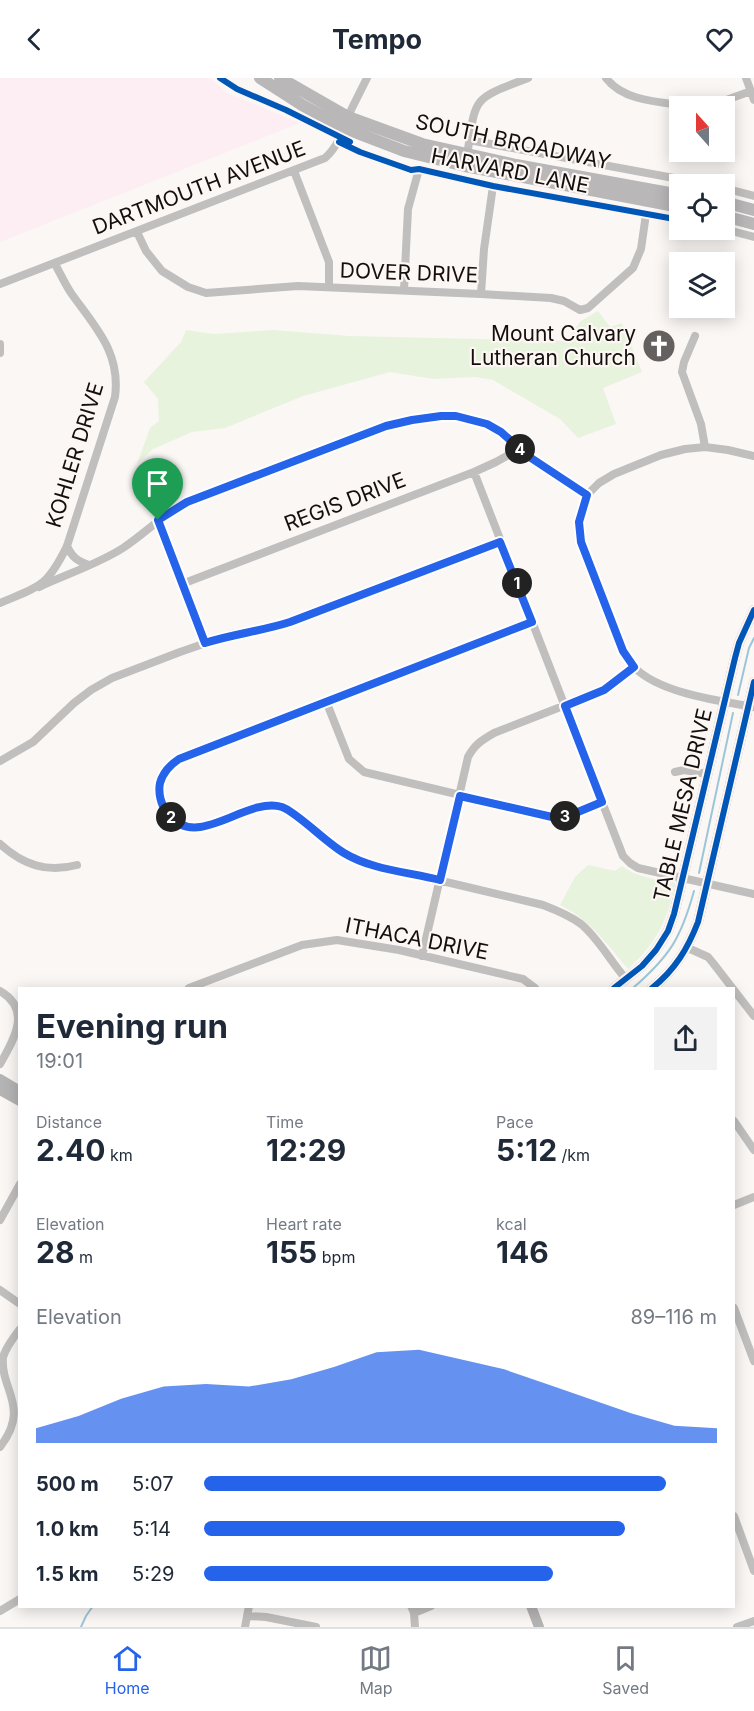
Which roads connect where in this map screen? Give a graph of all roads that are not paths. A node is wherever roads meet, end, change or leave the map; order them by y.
1 (260, 78) edge
2 (280, 78) edge
3 (367, 78) edge
4 (528, 78) edge
5 (606, 78) edge
6 (746, 78) edge
7 (751, 91) junction
8 (735, 97) edge
9 (754, 100) edge
10 (669, 102) edge
11 (346, 122) junction
12 (469, 140) junction
13 (339, 142) junction
14 (466, 160) junction
15 (419, 169) junction
16 (294, 171) junction
17 (669, 177) edge
18 (493, 186) junction
19 (735, 191) edge
20 (669, 193) edge
21 (754, 196) edge
22 (669, 205) edge
23 (735, 205) edge
24 (754, 210) edge
25 (646, 214) junction
26 (669, 218) edge
27 (735, 219) edge
28 (754, 224) edge
29 (137, 232) junction
30 (735, 232) edge
31 (754, 237) edge
32 (55, 264) junction
33 (0, 284) edge
34 (329, 287) junction
35 (404, 290) junction
36 (481, 294) junction
37 (695, 336) dead end
38 (0, 344) edge
39 (0, 353) edge
40 (705, 447) junction
41 (519, 449) junction
42 (754, 456) edge
43 (474, 472) junction
44 (587, 495) junction
45 (158, 520) junction
46 (500, 542) junction
47 (67, 546) junction
48 (89, 565) junction
49 (182, 584) junction
50 (39, 587) junction
51 (0, 603) edge
52 (754, 610) edge
53 (532, 622) junction
54 (205, 643) junction
55 (634, 667) junction
56 (754, 682) edge
57 (326, 701) junction
58 (724, 701) junction
59 (565, 706) junction
60 (752, 707) edge
61 (0, 761) edge
62 (675, 772) dead end
63 (707, 774) junction
64 (460, 796) junction
65 (602, 802) junction
66 (0, 844) edge
67 (77, 865) dead end
68 (684, 878) junction
69 (440, 880) junction
70 (708, 884) junction
71 (754, 894) edge
72 (688, 948) junction
73 (422, 956) junction
74 (626, 979) junction
75 (192, 987) edge
76 (534, 987) edge
77 (615, 987) edge
78 (653, 987) edge
79 (732, 987) edge
80 (735, 991) edge
81 (0, 992) edge
82 (754, 1016) edge
83 (0, 1064) edge
84 (0, 1079) edge
85 (0, 1090) edge
86 (18, 1090) edge
87 (18, 1100) edge
88 (735, 1122) edge
89 (754, 1150) edge
90 (18, 1188) edge
91 (754, 1197) edge
92 (735, 1205) edge
93 (0, 1220) edge
94 (0, 1290) edge
95 (18, 1303) edge
96 (735, 1311) edge
97 (18, 1332) edge
98 (754, 1361) edge
99 (0, 1447) edge
100 (735, 1521) edge
101 (754, 1571) edge
102 (18, 1600) edge
103 (249, 1608) edge
104 (532, 1608) edge
105 (412, 1610) edge
106 (0, 1611) edge
107 (248, 1616) junction
108 (754, 1620) edge
109 (245, 1627) edge
110 (316, 1627) edge
111 (415, 1627) edge
112 (539, 1627) edge
113 (737, 1627) edge

1 - 11 main road, SOUTH BROADWAY
2 - 11 main road, SOUTH BROADWAY
3 - 11 street, DARTMOUTH AVENUE
4 - 12 street
5 - 10 street
6 - 7 street
7 - 8 street
7 - 9 street
11 - 13 street, DARTMOUTH AVENUE
11 - 14 main road, SOUTH BROADWAY
12 - 14 street
12 - 17 street
13 - 15 street, HARVARD LANE
13 - 16 street, DARTMOUTH AVENUE
14 - 20 main road, SOUTH BROADWAY
14 - 22 main road, SOUTH BROADWAY
15 - 18 street, HARVARD LANE
15 - 35 street
16 - 29 street, DARTMOUTH AVENUE
16 - 34 street
18 - 25 street, HARVARD LANE
18 - 36 street
19 - 21 street
23 - 24 main road
25 - 26 street, HARVARD LANE
25 - 36 street, DOVER DRIVE
27 - 28 main road
29 - 32 street, DARTMOUTH AVENUE
29 - 34 street, DOVER DRIVE
30 - 31 street
32 - 33 street, DARTMOUTH AVENUE
32 - 47 street, KOHLER DRIVE
34 - 35 street, DOVER DRIVE
35 - 36 street, DOVER DRIVE
37 - 40 street
38 - 39 street
40 - 42 street
40 - 44 street
41 - 43 street, REGIS DRIVE
41 - 44 street
41 - 45 street
43 - 46 street
43 - 49 street, REGIS DRIVE
44 - 55 street
45 - 48 street
45 - 49 street
46 - 53 street
46 - 54 street
47 - 48 street
47 - 50 street, KOHLER DRIVE
48 - 50 street
49 - 54 street
50 - 51 street, KOHLER DRIVE
52 - 58 street, TABLE MESA DRIVE
53 - 57 street
53 - 59 street
54 - 61 street
55 - 58 street
55 - 59 street
56 - 60 street, TABLE MESA DRIVE
57 - 64 street
57 - 69 street
58 - 60 street
58 - 63 street, TABLE MESA DRIVE
59 - 64 street
59 - 65 street
60 - 70 street, TABLE MESA DRIVE
62 - 63 street
63 - 68 street, TABLE MESA DRIVE
64 - 65 street
64 - 69 street
65 - 68 street
66 - 67 street
68 - 70 street
68 - 74 street, TABLE MESA DRIVE
69 - 73 street
69 - 74 street
70 - 71 street
70 - 72 street, TABLE MESA DRIVE
72 - 78 street, TABLE MESA DRIVE
72 - 79 street
73 - 75 street, ITHACA DRIVE
73 - 76 street, ITHACA DRIVE
74 - 77 street, TABLE MESA DRIVE
80 - 82 street
81 - 83 street
84 - 86 street
85 - 87 street
88 - 89 street
90 - 93 street
91 - 92 street
94 - 95 street
96 - 98 street
97 - 99 street
100 - 101 street
102 - 106 street
103 - 107 street
104 - 112 street
105 - 111 street
107 - 109 street
107 - 110 street
108 - 113 street

